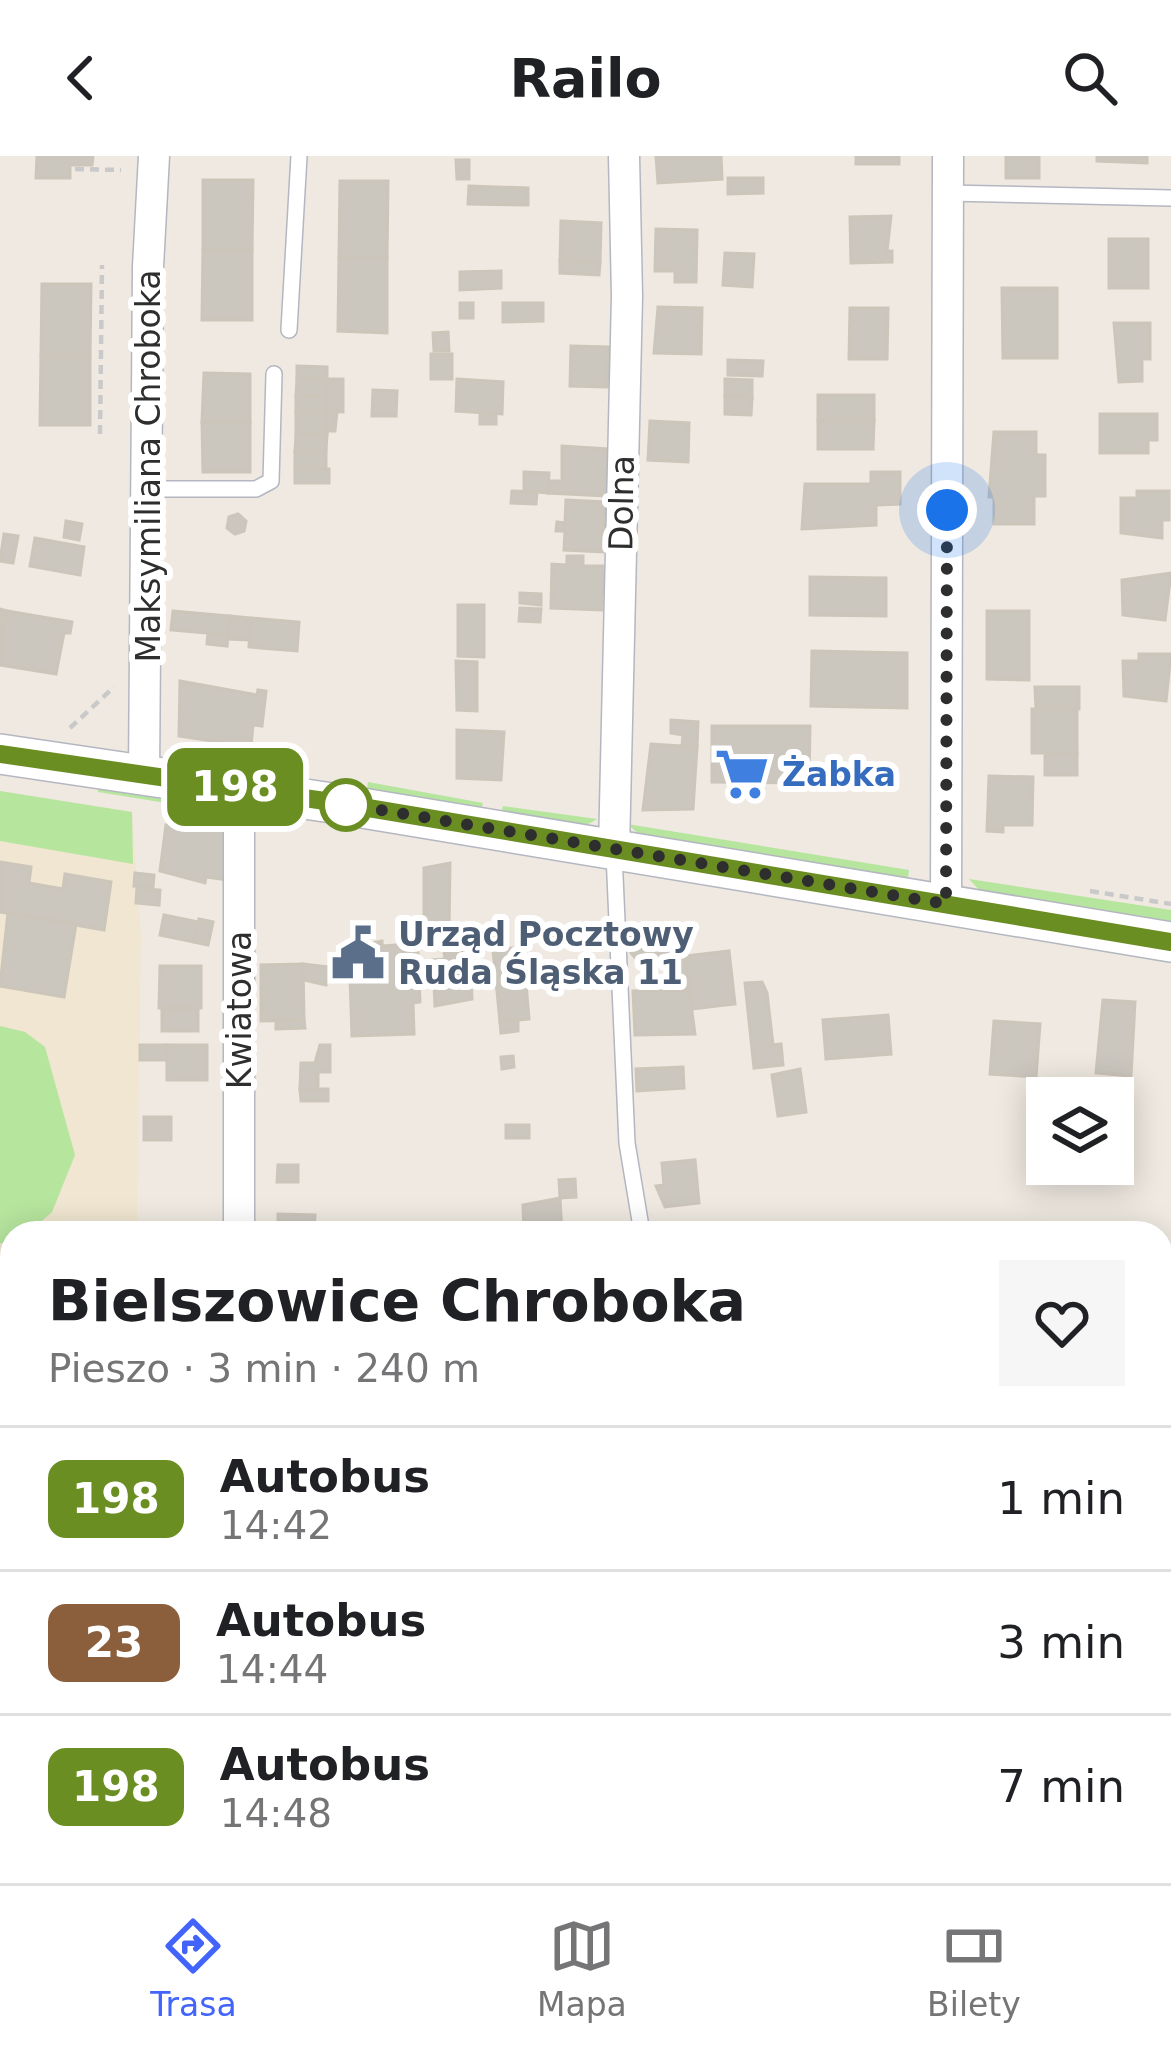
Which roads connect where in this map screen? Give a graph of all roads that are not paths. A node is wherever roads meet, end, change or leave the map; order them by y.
1 (299, 156) edge
2 (624, 156) edge
3 (948, 156) edge
4 (147, 163) edge
5 (948, 194) junction
6 (1171, 198) edge
7 (289, 330) dead end
8 (274, 374) dead end
9 (147, 489) junction
10 (0, 754) edge
11 (144, 776) junction
12 (239, 788) junction
13 (614, 849) junction
14 (946, 904) junction
15 (1171, 942) edge
16 (239, 1221) edge
17 (640, 1221) edge

1 - 7 lane
2 - 13 street, Dolna
3 - 5 street
4 - 9 street, Maksymiliana Chroboka
5 - 6 lane
5 - 14 street
8 - 9 lane
9 - 11 street, Maksymiliana Chroboka
10 - 11 street
11 - 12 street
12 - 13 street
12 - 16 street, Kwiatowa
13 - 14 street
13 - 17 lane
14 - 15 street

